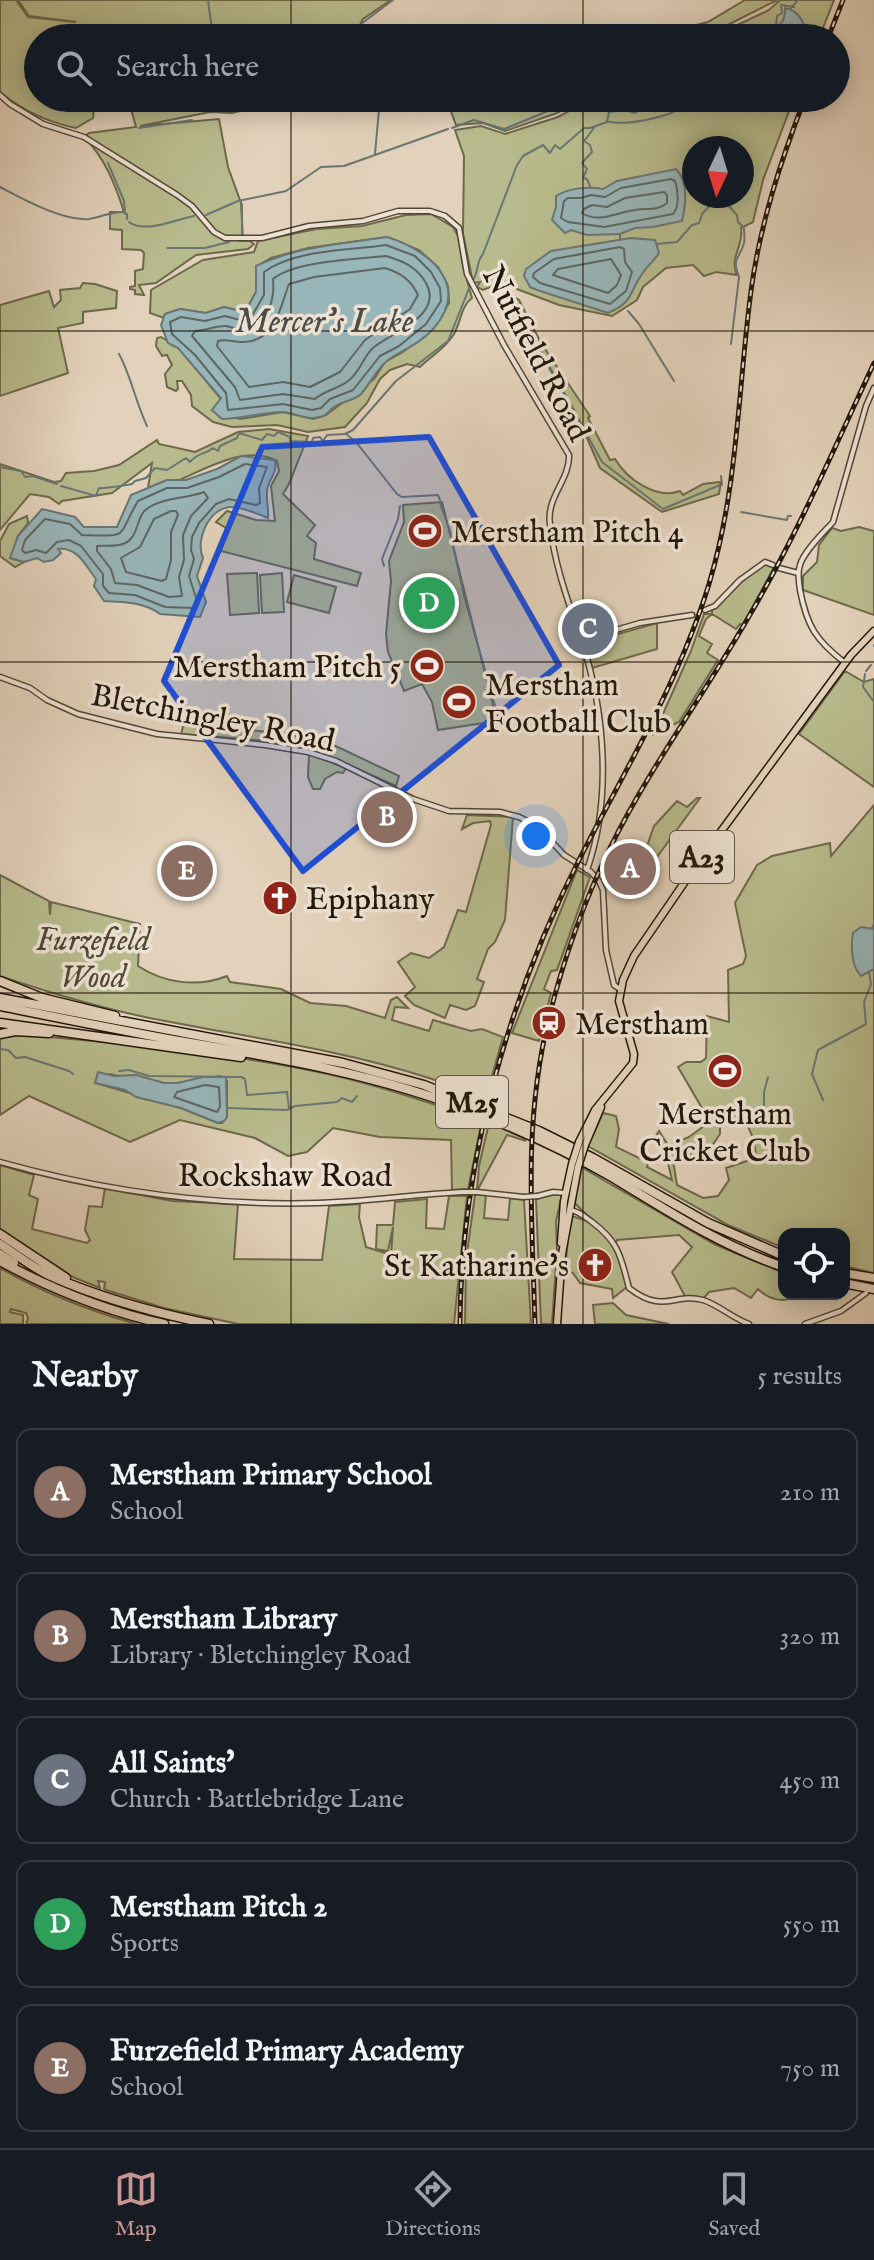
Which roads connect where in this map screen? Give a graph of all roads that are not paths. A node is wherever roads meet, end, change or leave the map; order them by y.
1 (0, 95) edge
2 (874, 388) edge
3 (773, 565) dead end
4 (779, 568) dead end
5 (798, 573) junction
6 (705, 610) tunnel mouth
7 (692, 615) tunnel mouth
8 (874, 631) edge
9 (581, 640) junction
10 (845, 663) junction
11 (0, 677) edge
12 (587, 870) junction
13 (0, 981) edge
14 (620, 989) junction
15 (0, 998) edge
16 (0, 1006) edge
17 (0, 1023) edge
18 (134, 1025) junction
19 (70, 1031) junction
20 (0, 1034) edge
21 (345, 1071) junction
22 (0, 1162) edge
23 (569, 1197) junction
24 (569, 1212) junction
25 (0, 1234) edge
26 (0, 1244) edge
27 (778, 1253) edge
28 (0, 1254) edge
29 (0, 1261) edge
30 (778, 1264) edge
31 (850, 1274) edge
32 (874, 1278) edge
33 (41, 1281) junction
34 (73, 1284) junction
35 (850, 1285) edge
36 (870, 1291) edge
37 (164, 1324) edge
38 (209, 1324) edge
39 (557, 1324) edge
40 (749, 1324) edge
41 (805, 1324) edge

1 - 9 street, Nutfield Road
2 - 5 street
3 - 6 street
4 - 5 street
5 - 10 street
7 - 9 street
8 - 10 main road, A23
9 - 12 street, Nutfield Road
10 - 14 main road, A23
11 - 12 street, Bletchingley Road
12 - 14 street
13 - 18 highway
14 - 23 main road, bridge
15 - 18 highway, M25
16 - 21 highway, M25
17 - 19 highway
18 - 27 highway, M25
19 - 20 highway
19 - 21 highway
21 - 30 highway, M25
22 - 23 street, Rockshaw Road, bridge
23 - 24 main road
23 - 24 street
24 - 39 main road
24 - 40 street
25 - 34 highway
26 - 34 highway
28 - 33 highway
29 - 33 highway
31 - 32 highway
33 - 37 highway
34 - 38 highway
35 - 36 highway
36 - 41 street

